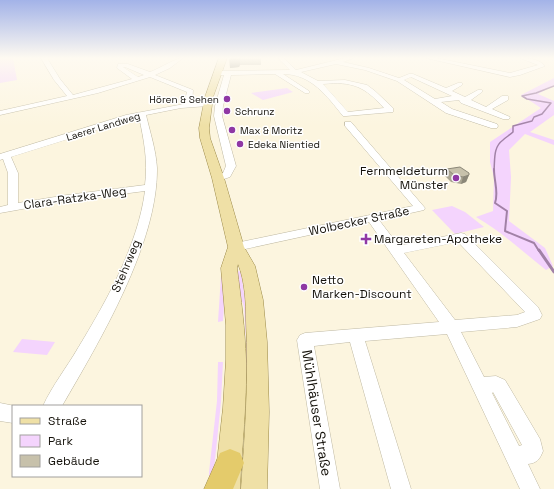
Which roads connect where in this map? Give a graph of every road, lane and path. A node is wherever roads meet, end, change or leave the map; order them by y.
1 (59, 81) edge
2 (130, 81) edge
3 (166, 81) edge
4 (215, 81) edge
5 (226, 81) edge
6 (290, 81) edge
7 (313, 81) edge
8 (400, 81) edge
9 (426, 81) edge
10 (429, 82) joint
11 (318, 83) junction
12 (460, 84) dead end
13 (446, 91) junction
14 (480, 91) dead end
15 (307, 92) dead end
16 (71, 96) junction
17 (505, 98) dead end
18 (460, 99) junction
19 (434, 100) junction
20 (208, 104) junction
21 (188, 105) junction
22 (486, 110) junction
23 (0, 113) edge
24 (142, 114) junction
25 (506, 117) dead end
26 (348, 124) dead end
27 (494, 126) dead end
28 (3, 156) edge
29 (218, 178) junction
30 (150, 187) junction
31 (13, 207) junction
32 (0, 210) edge
33 (372, 218) junction
34 (236, 247) junction
35 (395, 251) junction
36 (451, 327) junction
37 (356, 335) junction
38 (53, 405) edge
39 (0, 412) edge
40 (12, 414) edge
41 (228, 476) edge
42 (218, 489) edge
43 (254, 489) edge
44 (330, 489) edge
45 (401, 489) edge
46 (530, 489) edge

1 - 16 street
2 - 16 street
3 - 21 street
4 - 20 main road
5 - 29 street
6 - 15 street
7 - 11 street
8 - 19 street
9 - 10 street
10 - 13 street
11 - 11 street
12 - 13 street
13 - 18 street
14 - 18 street
16 - 23 street
17 - 22 street
18 - 19 street
18 - 22 street
19 - 27 street
20 - 21 street, Laerer Landweg
20 - 29 main road
21 - 24 street, Laerer Landweg
22 - 25 street
24 - 28 street, Laerer Landweg
24 - 30 street, Stehrweg
26 - 33 street, Wolbecker Straße
28 - 31 street
29 - 34 main road
30 - 31 street, Clara-Ratzka-Weg
30 - 38 street, Stehrweg
31 - 32 street, Clara-Ratzka-Weg
33 - 34 street, Wolbecker Straße
33 - 35 street
34 - 41 main road
34 - 43 main road
35 - 36 street
35 - 36 street, Mühlhäuser Straße
36 - 37 street, Mühlhäuser Straße
36 - 46 street
37 - 44 street, Mühlhäuser Straße
37 - 45 street
39 - 40 street
41 - 42 highway

